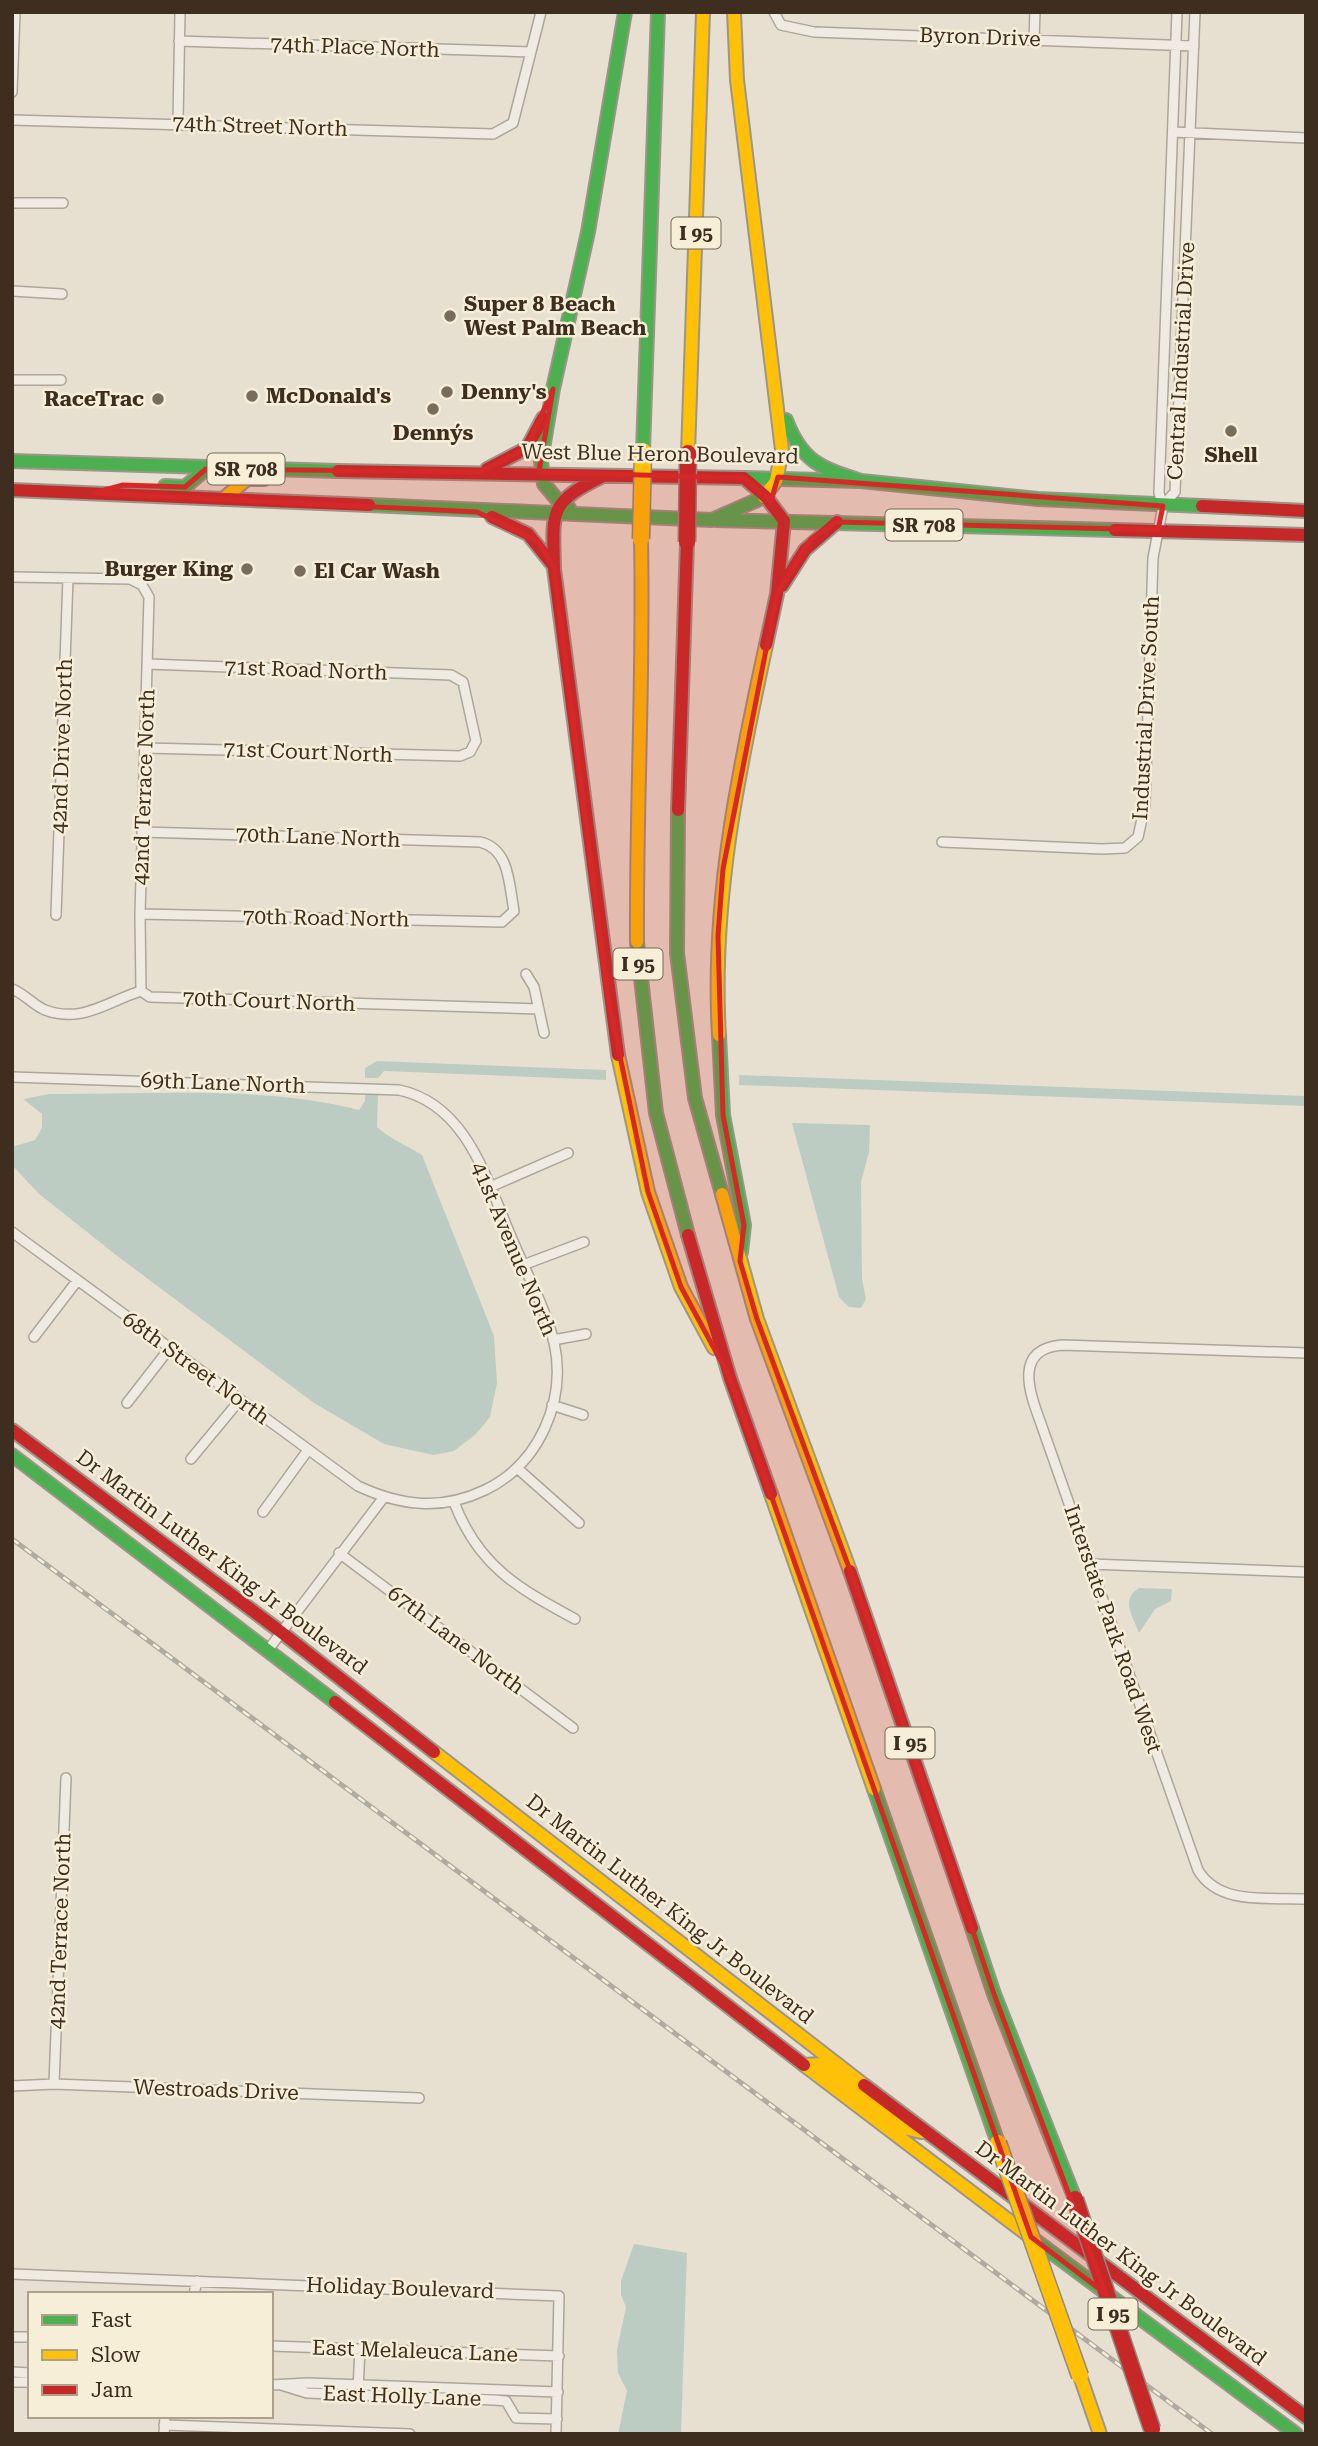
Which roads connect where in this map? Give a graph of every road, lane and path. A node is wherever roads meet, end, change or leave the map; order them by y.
1 (15, 12) edge
2 (180, 12) edge
3 (541, 12) edge
4 (625, 12) edge
5 (658, 12) edge
6 (703, 12) edge
7 (734, 12) edge
8 (774, 12) edge
9 (1035, 12) edge
10 (1177, 12) edge
11 (1195, 12) edge
12 (1034, 39) junction
13 (179, 41) junction
14 (1176, 43) junction
15 (1194, 46) junction
16 (531, 52) junction
17 (12, 92) edge
18 (12, 120) edge
19 (178, 122) junction
20 (1173, 132) junction
21 (1192, 133) junction
22 (1306, 138) edge
23 (12, 203) edge
24 (64, 203) dead end
25 (12, 291) edge
26 (62, 294) dead end
27 (12, 380) edge
28 (61, 380) dead end
29 (553, 389) junction
30 (776, 391) junction
31 (12, 461) edge
32 (206, 469) junction
33 (328, 470) junction
34 (480, 472) junction
35 (540, 472) junction
36 (606, 475) junction
37 (778, 477) junction
38 (744, 478) junction
39 (861, 481) junction
40 (12, 489) edge
41 (94, 493) junction
42 (766, 497) junction
43 (222, 499) junction
44 (1163, 506) junction
45 (556, 509) junction
46 (1306, 511) edge
47 (477, 512) junction
48 (712, 520) junction
49 (784, 521) junction
50 (837, 523) junction
51 (1158, 530) junction
52 (1306, 536) edge
53 (554, 569) junction
54 (12, 577) edge
55 (68, 578) junction
56 (777, 594) junction
57 (148, 664) junction
58 (145, 748) junction
59 (470, 752) joint
60 (142, 832) junction
61 (942, 842) dead end
62 (140, 914) junction
63 (56, 915) dead end
64 (511, 917) joint
65 (526, 974) dead end
66 (12, 989) edge
67 (141, 991) junction
68 (539, 1009) junction
69 (544, 1033) dead end
70 (12, 1077) edge
71 (431, 1102) joint
72 (568, 1153) dead end
73 (490, 1187) junction
74 (12, 1232) edge
75 (584, 1242) dead end
76 (740, 1261) junction
77 (523, 1265) junction
78 (78, 1281) junction
79 (586, 1334) dead end
80 (34, 1337) dead end
81 (553, 1340) junction
82 (169, 1349) junction
83 (1306, 1353) edge
84 (730, 1378) junction
85 (239, 1401) junction
86 (127, 1404) dead end
87 (552, 1405) junction
88 (583, 1415) dead end
89 (12, 1430) edge
90 (308, 1450) junction
91 (12, 1455) edge
92 (191, 1459) dead end
93 (517, 1468) junction
94 (384, 1497) junction
95 (454, 1502) junction
96 (263, 1512) dead end
97 (579, 1523) dead end
98 (339, 1553) junction
99 (1090, 1564) junction
100 (1306, 1572) edge
101 (576, 1619) dead end
102 (281, 1632) junction
103 (268, 1650) junction
104 (573, 1728) dead end
105 (66, 1778) dead end
106 (1306, 1899) edge
107 (804, 2065) junction
108 (54, 2084) junction
109 (12, 2086) edge
110 (419, 2098) dead end
111 (928, 2134) junction
112 (12, 2274) edge
113 (197, 2281) junction
114 (194, 2292) edge
115 (273, 2346) edge
116 (360, 2349) junction
117 (559, 2356) junction
118 (276, 2385) edge
119 (358, 2390) junction
120 (558, 2392) junction
121 (1306, 2417) edge
122 (556, 2419) junction
123 (164, 2425) edge
124 (1153, 2432) edge
125 (410, 2434) edge
126 (556, 2434) edge
127 (1100, 2434) edge
128 (1296, 2434) edge

1 - 17 street
2 - 13 street
3 - 16 street
4 - 29 main road
5 - 84 main road, I 95, bridge
6 - 76 main road, I 95, bridge
7 - 30 main road
8 - 12 street, Byron Drive
9 - 12 street
10 - 14 street, Central Industrial Drive
11 - 15 street, Central Industrial Drive
12 - 14 street, Byron Drive
13 - 16 street, 74th Place North
13 - 19 street
14 - 15 street, Byron Drive
14 - 20 street, Central Industrial Drive
15 - 21 street, Central Industrial Drive
16 - 19 street, 74th Street North
18 - 19 street, 74th Street North
20 - 21 street
20 - 44 street, Central Industrial Drive
21 - 22 street
21 - 44 street, Central Industrial Drive
23 - 24 street
25 - 26 street
27 - 28 street
29 - 34 main road
29 - 35 main road
30 - 37 main road
30 - 39 main road
31 - 32 main road, West Blue Heron Boulevard / SR 708
32 - 33 main road, West Blue Heron Boulevard / SR 708
32 - 41 main road
33 - 34 main road, West Blue Heron Boulevard / SR 708
33 - 43 main road
34 - 35 main road, West Blue Heron Boulevard / SR 708
35 - 36 main road, West Blue Heron Boulevard / SR 708
35 - 45 main road
36 - 38 main road, West Blue Heron Boulevard / SR 708
36 - 45 main road
37 - 38 main road, West Blue Heron Boulevard / SR 708
37 - 39 main road, West Blue Heron Boulevard / SR 708
37 - 42 main road
38 - 42 main road
39 - 44 main road, West Blue Heron Boulevard / SR 708
40 - 41 main road, SR 708
41 - 43 main road, SR 708
42 - 48 main road
42 - 49 main road
43 - 47 main road, SR 708
44 - 46 main road, West Blue Heron Boulevard / SR 708
44 - 51 street, Industrial Drive South
45 - 47 main road, SR 708
45 - 48 main road, SR 708
45 - 53 main road
47 - 53 main road
48 - 49 main road, SR 708
49 - 50 main road, SR 708
49 - 56 main road
50 - 51 main road, SR 708
50 - 56 main road
51 - 52 main road, SR 708
51 - 61 street, Industrial Drive South
53 - 84 main road
54 - 55 street
55 - 57 street, 42nd Terrace North
55 - 63 street, 42nd Drive North
56 - 76 main road
57 - 58 street, 42nd Terrace North
57 - 59 street, 71st Road North
58 - 59 street, 71st Court North
58 - 60 street, 42nd Terrace North
60 - 62 street, 42nd Terrace North
60 - 64 street, 70th Lane North
62 - 64 street, 70th Road North
62 - 67 street, 42nd Terrace North
65 - 68 street
66 - 67 street
67 - 68 street, 70th Court North
68 - 69 street
70 - 71 street, 69th Lane North
71 - 73 street, 41st Avenue North
72 - 73 street
73 - 77 street, 41st Avenue North
74 - 78 street, 68th Street North
75 - 77 street
76 - 124 main road, I 95, bridge
77 - 81 street, 41st Avenue North
78 - 80 street
78 - 82 street, 68th Street North
79 - 81 street
81 - 87 street, 41st Avenue North
82 - 85 street, 68th Street North
82 - 86 street
83 - 99 street, Interstate Park Road West
84 - 127 main road, I 95, bridge
85 - 90 street, 68th Street North
85 - 92 street
87 - 88 street
87 - 93 street, 41st Avenue North
89 - 102 main road, Dr Martin Luther King Jr Boulevard
90 - 94 street, 68th Street North
90 - 96 street
91 - 103 main road, Dr Martin Luther King Jr Boulevard
93 - 95 street, 41st Avenue North
93 - 97 street
94 - 95 street, 41st Avenue North
94 - 98 street
95 - 101 street
98 - 102 street
98 - 104 street, 67th Lane North
99 - 100 street
99 - 106 street, Interstate Park Road West
102 - 103 street
102 - 111 main road, Dr Martin Luther King Jr Boulevard
103 - 107 main road, Dr Martin Luther King Jr Boulevard
105 - 108 street, 42nd Terrace North
107 - 111 main road
107 - 128 main road, Dr Martin Luther King Jr Boulevard
108 - 109 street, Westroads Drive
108 - 110 street, Westroads Drive
111 - 121 main road, Dr Martin Luther King Jr Boulevard
112 - 113 street, Holiday Boulevard
113 - 114 street
113 - 117 street, Holiday Boulevard
115 - 116 street, East Melaleuca Lane
116 - 117 street, East Melaleuca Lane
116 - 119 street
117 - 120 street
118 - 119 street, East Holly Lane
119 - 120 street, East Holly Lane
119 - 122 street, East Holly Lane
120 - 122 street
122 - 126 street
123 - 125 street

